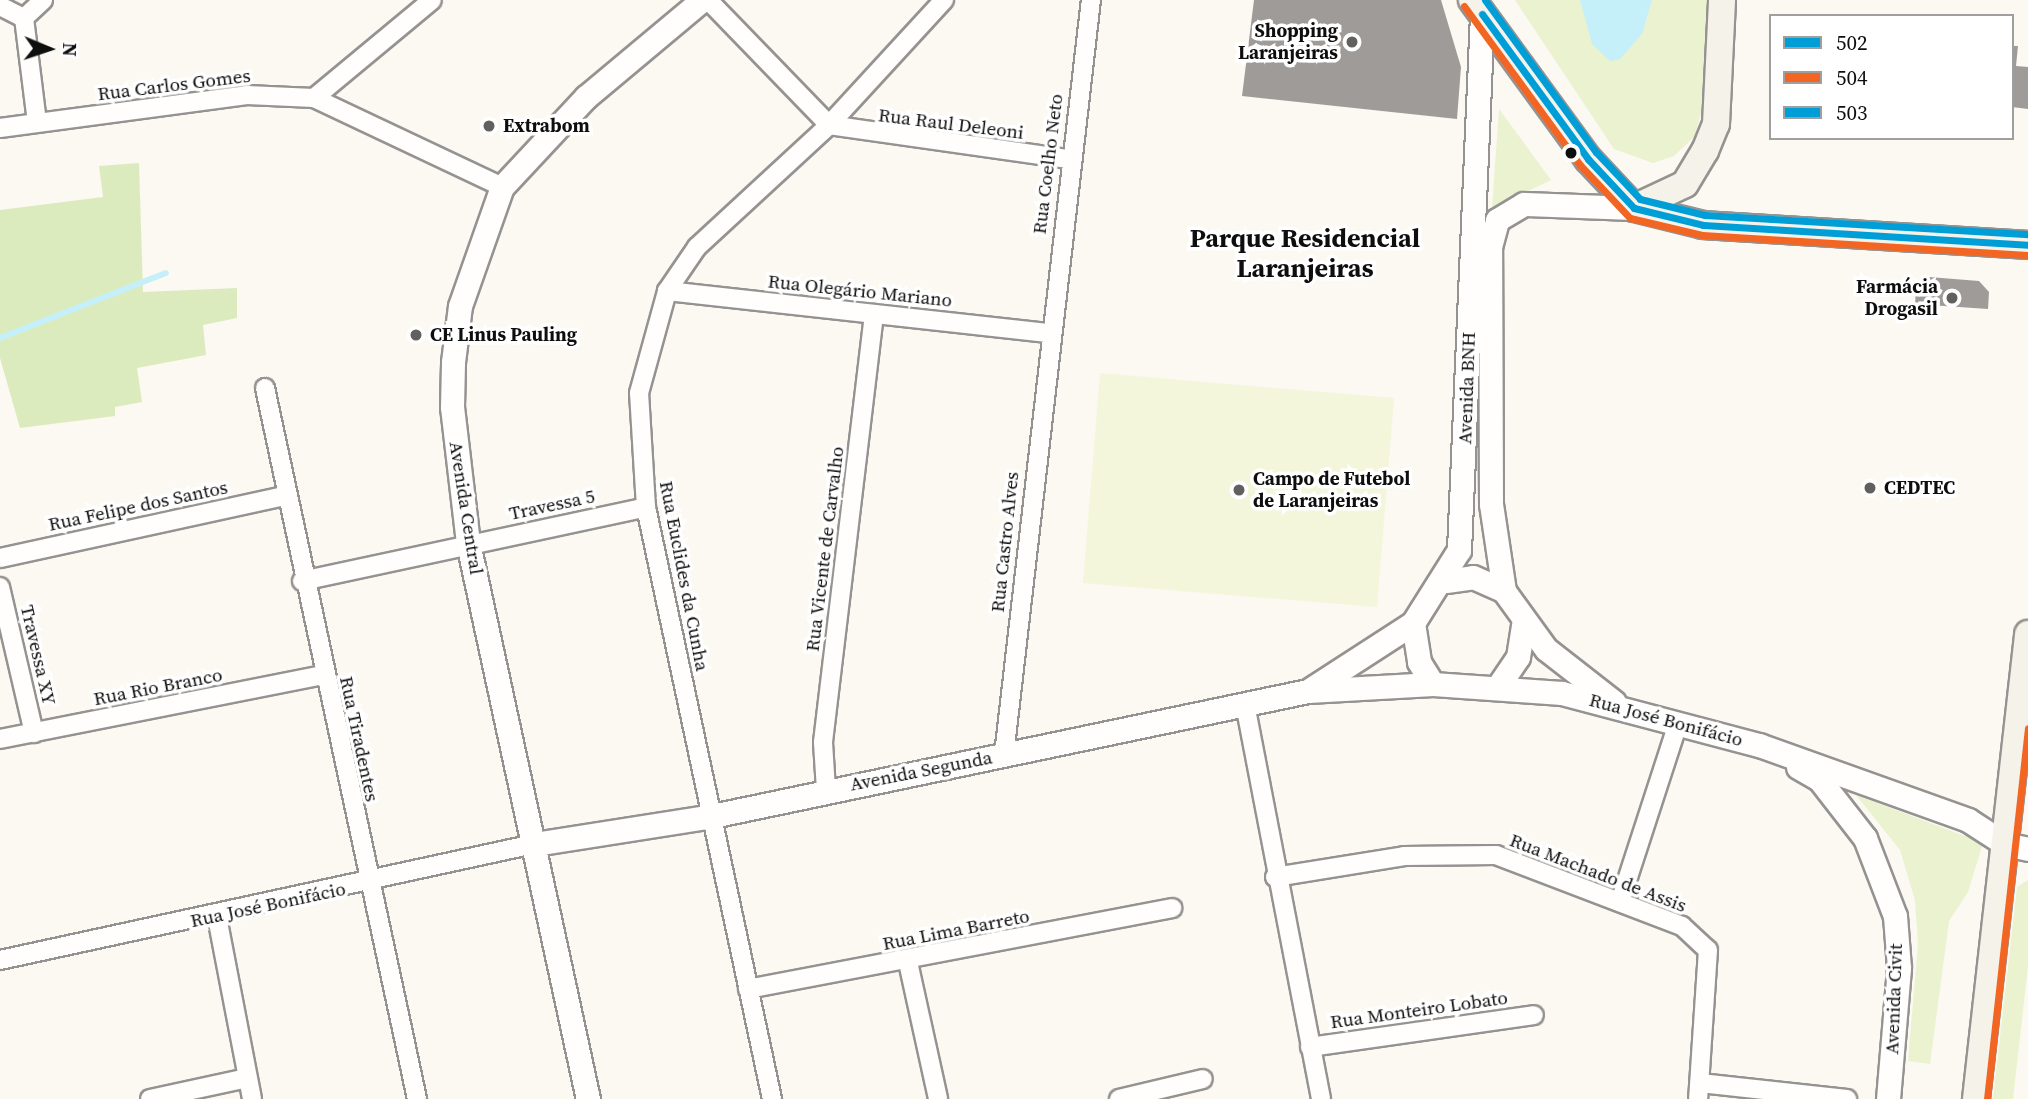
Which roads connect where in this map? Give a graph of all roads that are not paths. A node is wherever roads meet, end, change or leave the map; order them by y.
1 (43, 0) edge
2 (702, 0) edge
3 (708, 0) edge
4 (944, 0) edge
5 (1091, 0) edge
6 (1722, 0) edge
7 (426, 2) edge
8 (1479, 5) edge
9 (0, 6) edge
10 (23, 18) junction
11 (314, 98) junction
12 (37, 122) junction
13 (829, 125) junction
14 (0, 128) edge
15 (1069, 159) junction
16 (502, 187) junction
17 (1634, 208) junction
18 (2028, 245) edge
19 (667, 292) junction
20 (874, 314) junction
21 (1048, 333) junction
22 (265, 388) dead end
23 (285, 496) junction
24 (646, 507) junction
25 (468, 543) junction
26 (0, 558) edge
27 (302, 581) junction
28 (1446, 581) junction
29 (0, 587) edge
30 (1504, 591) junction
31 (1413, 623) junction
32 (1523, 624) junction
33 (2028, 634) edge
34 (324, 675) junction
35 (1433, 684) junction
36 (1499, 685) junction
37 (1308, 691) junction
38 (1245, 704) junction
39 (1622, 708) junction
40 (1678, 724) junction
41 (34, 733) junction
42 (0, 739) edge
43 (1759, 745) junction
44 (1004, 755) junction
45 (826, 790) junction
46 (712, 816) junction
47 (534, 844) junction
48 (2016, 847) edge
49 (1275, 877) junction
50 (369, 883) junction
51 (1620, 902) junction
52 (1172, 908) dead end
53 (217, 917) junction
54 (0, 960) edge
55 (908, 962) junction
56 (748, 989) junction
57 (1534, 1015) dead end
58 (1310, 1047) junction
59 (247, 1078) junction
60 (1203, 1079) dead end
61 (1699, 1091) edge
62 (150, 1099) edge
63 (252, 1099) edge
64 (416, 1099) edge
65 (588, 1099) edge
66 (772, 1099) edge
67 (938, 1099) edge
68 (1119, 1099) edge
69 (1321, 1099) edge
70 (1847, 1099) edge
71 (1888, 1099) edge
72 (1976, 1099) edge

1 - 10 street
2 - 16 street, Avenida Central
3 - 13 street
4 - 13 street, Rua Euclides da Cunha
5 - 15 street, Rua Coelho Neto
6 - 17 main road
7 - 11 street
8 - 17 main road
8 - 28 street, Avenida BNH
9 - 10 street
10 - 12 street
11 - 12 street, Rua Carlos Gomes
11 - 16 street, Rua Carlos Gomes
12 - 14 street, Rua Carlos Gomes
13 - 15 street, Rua Raul Deleoni
13 - 19 street, Rua Euclides da Cunha
15 - 21 street, Rua Coelho Neto
16 - 25 street, Avenida Central
17 - 18 main road
17 - 30 street, Avenida BNH
19 - 20 street, Rua Olegário Mariano
19 - 24 street, Rua Euclides da Cunha
20 - 21 street, Rua Olegário Mariano
20 - 45 street, Rua Vicente de Carvalho
21 - 44 street, Rua Castro Alves
22 - 23 street, Rua Tiradentes
23 - 26 street, Rua Felipe dos Santos
23 - 27 street, Rua Tiradentes
24 - 25 street, Travessa 5
24 - 46 street, Rua Euclides da Cunha
25 - 27 street, Travessa 5
25 - 47 street, Avenida Central
27 - 34 street, Rua Tiradentes
28 - 30 street
28 - 31 street, Avenida BNH
29 - 41 street, Travessa XY
30 - 32 street, Avenida BNH
31 - 35 street
31 - 37 street, Avenida BNH
32 - 36 street
32 - 39 street, Avenida BNH
33 - 48 main road
34 - 41 street, Rua Rio Branco
34 - 50 street, Rua Tiradentes
35 - 36 street, Rua José Bonifácio
35 - 37 street, Rua José Bonifácio
36 - 39 street, Rua José Bonifácio
37 - 38 street, Avenida Segunda
38 - 44 street, Avenida Segunda
38 - 49 street
39 - 40 street, Rua José Bonifácio
40 - 43 street, Rua José Bonifácio
40 - 51 street
41 - 42 street, Rua Rio Branco
43 - 48 street, Rua José Bonifácio
43 - 71 street, Avenida Civit
44 - 45 street, Avenida Segunda
45 - 46 street, Avenida Segunda
46 - 47 street, Avenida Segunda
46 - 56 street, Rua Euclides da Cunha
47 - 50 street, Rua José Bonifácio
47 - 65 street, Avenida Central
48 - 72 main road
49 - 51 street, Rua Machado de Assis
49 - 58 street
50 - 53 street, Rua José Bonifácio
50 - 64 street, Rua Tiradentes
51 - 61 street, Rua Machado de Assis
52 - 55 street, Rua Lima Barreto
53 - 54 street, Rua José Bonifácio
53 - 59 street
55 - 56 street, Rua Lima Barreto
55 - 67 street
56 - 66 street, Rua Euclides da Cunha
57 - 58 street, Rua Monteiro Lobato
58 - 69 street
59 - 62 street
59 - 63 street
60 - 68 street
61 - 70 street

